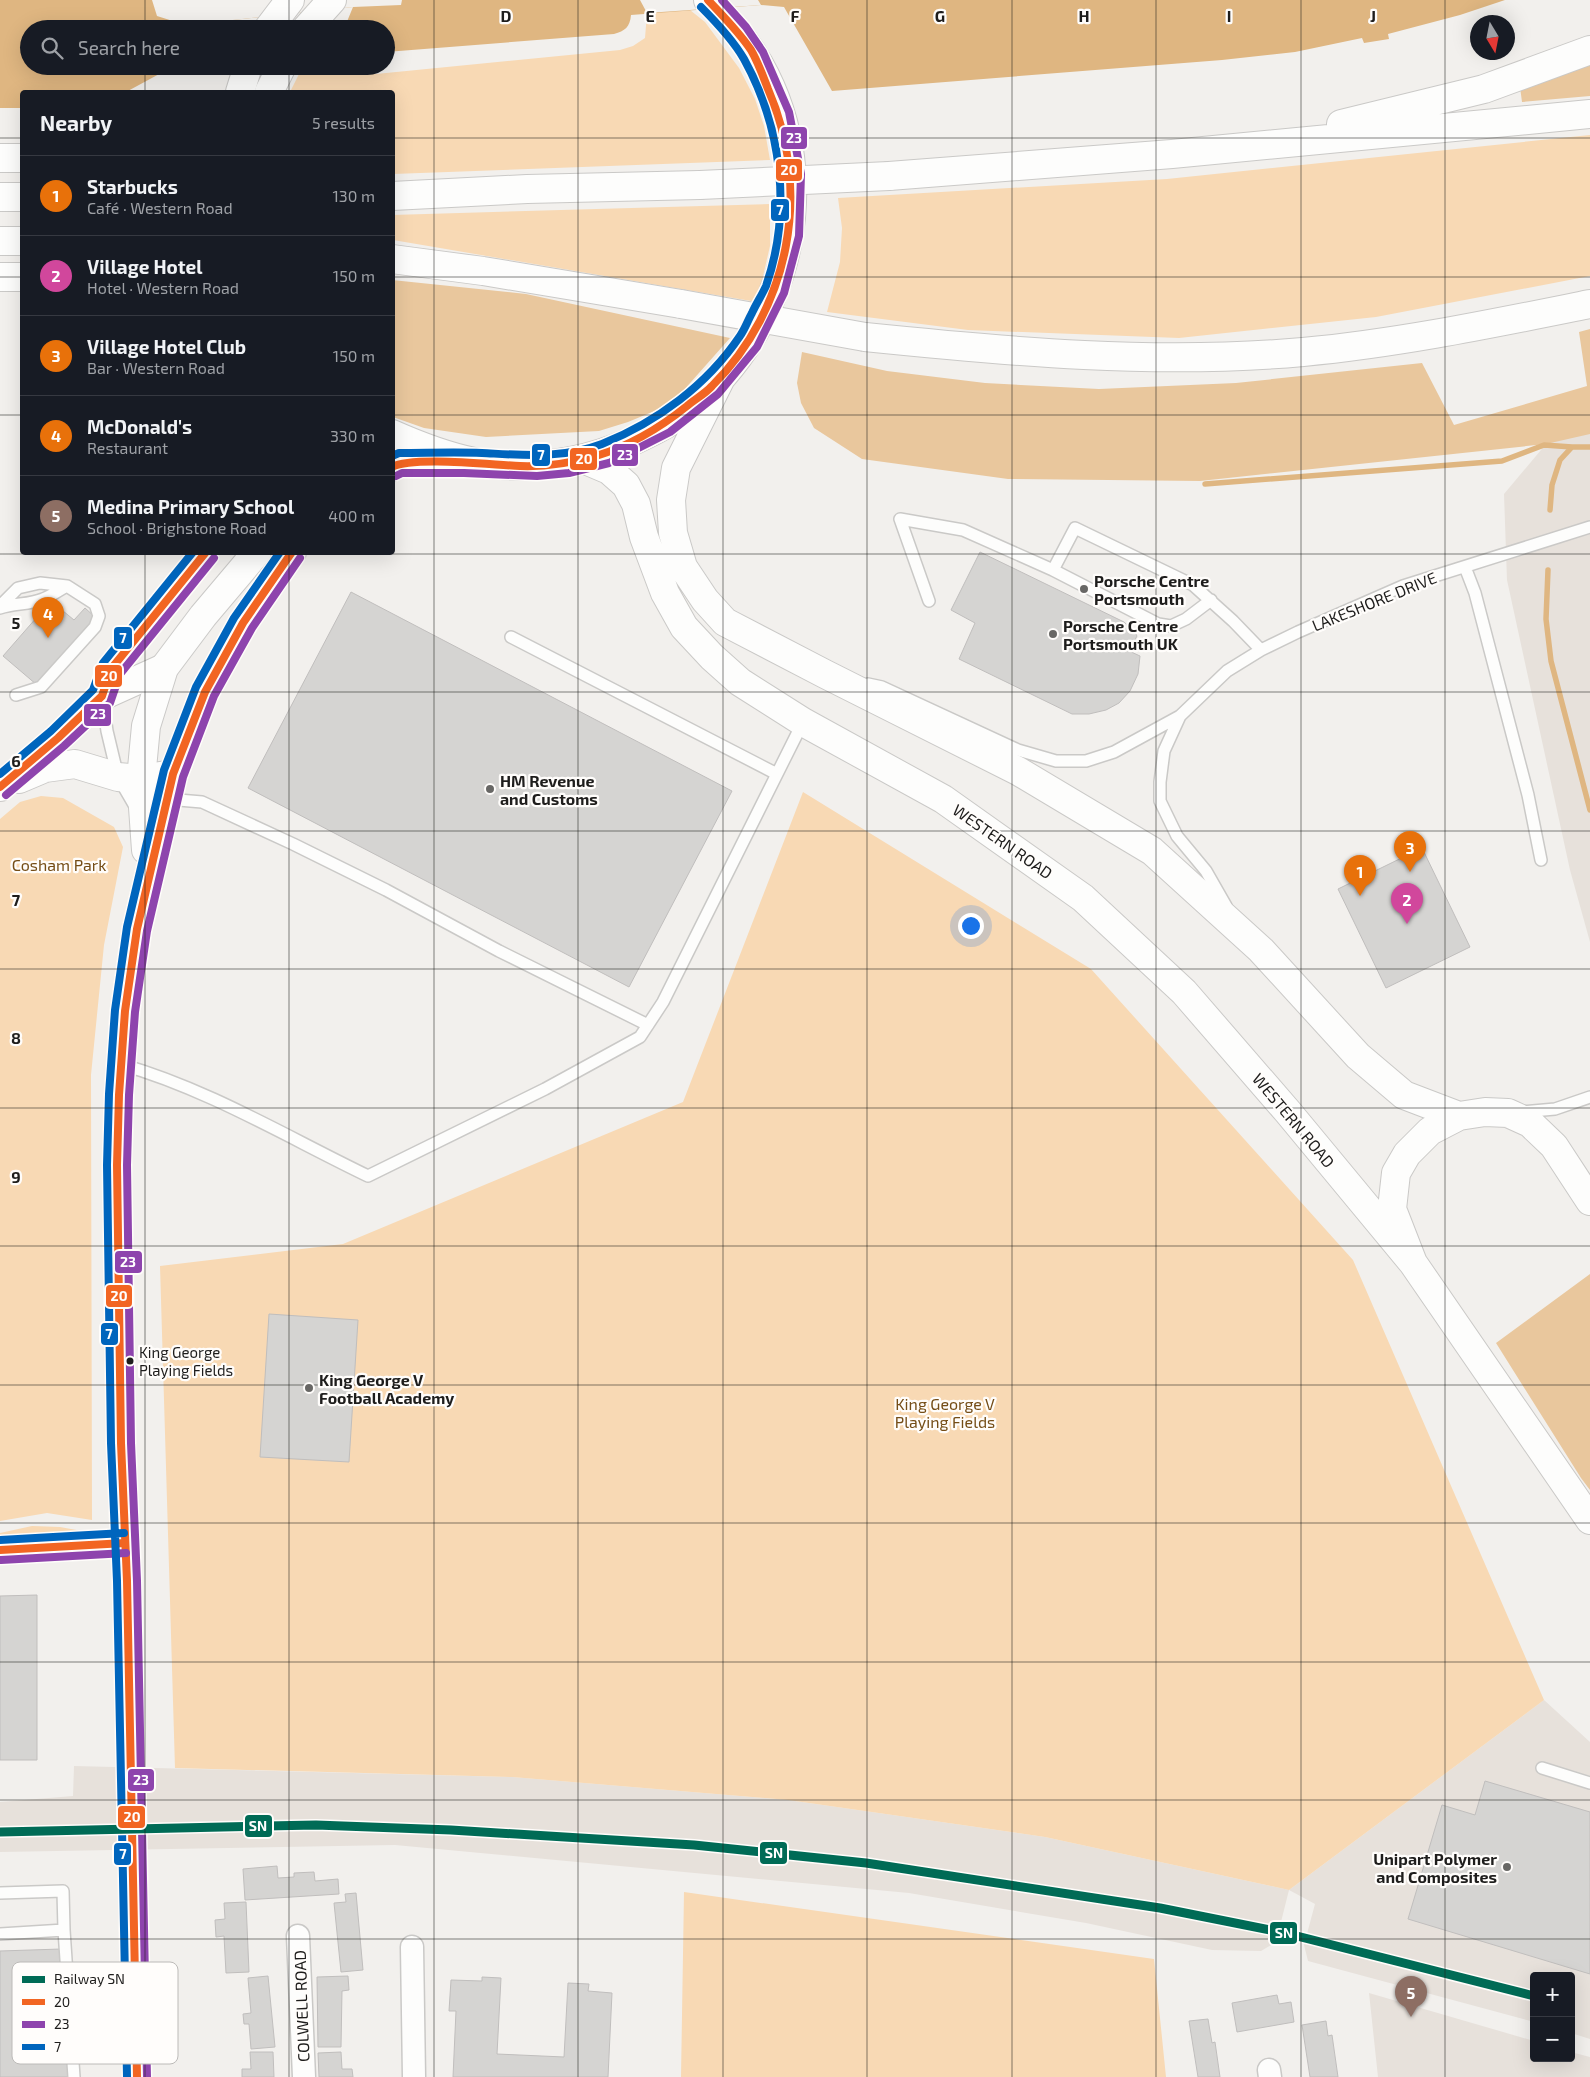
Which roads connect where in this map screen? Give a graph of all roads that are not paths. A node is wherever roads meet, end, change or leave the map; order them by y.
1 (290, 0) edge
2 (313, 0) edge
3 (332, 0) edge
4 (708, 0) edge
5 (275, 20) edge
6 (304, 20) edge
7 (314, 20) edge
8 (1590, 50) edge
9 (245, 75) edge
10 (278, 75) edge
11 (241, 90) edge
12 (270, 90) edge
13 (1590, 114) edge
14 (1172, 154) junction
15 (0, 158) edge
16 (20, 158) edge
17 (395, 196) edge
18 (20, 197) edge
19 (0, 198) edge
20 (0, 241) edge
21 (20, 241) edge
22 (395, 259) edge
23 (0, 277) edge
24 (20, 277) edge
25 (1590, 293) edge
26 (1590, 304) edge
27 (1506, 321) junction
28 (722, 378) junction
29 (395, 435) edge
30 (583, 458) junction
31 (475, 463) junction
32 (395, 466) edge
33 (1590, 527) edge
34 (204, 555) edge
35 (254, 555) edge
36 (290, 555) edge
37 (1465, 567) junction
38 (1053, 570) junction
39 (67, 586) junction
40 (1211, 600) junction
41 (929, 601) dead end
42 (0, 607) edge
43 (511, 636) dead end
44 (1261, 650) junction
45 (164, 668) junction
46 (825, 674) junction
47 (16, 695) dead end
48 (102, 696) junction
49 (1180, 716) junction
50 (803, 722) junction
51 (777, 774) junction
52 (129, 778) junction
53 (170, 786) junction
54 (0, 787) edge
55 (1541, 860) dead end
56 (148, 882) junction
57 (1239, 928) junction
58 (648, 1026) junction
59 (120, 1064) junction
60 (1590, 1098) edge
61 (1508, 1113) junction
62 (1459, 1116) junction
63 (1590, 1201) edge
64 (1413, 1263) junction
65 (1590, 1520) edge
66 (126, 1543) junction
67 (0, 1550) edge
68 (1542, 1768) dead end
69 (1590, 1783) edge
70 (0, 1893) edge
71 (64, 1930) junction
72 (0, 1934) edge
73 (298, 1936) dead end
74 (412, 1947) dead end
75 (66, 1962) edge
76 (135, 1962) edge
77 (73, 2064) edge
78 (137, 2064) edge
79 (74, 2077) edge
80 (137, 2077) edge
81 (304, 2077) edge
82 (414, 2077) edge

1 - 5 main road
2 - 6 main road
3 - 7 main road
4 - 28 main road
8 - 14 main road
9 - 11 main road
10 - 12 main road
13 - 14 main road
14 - 17 main road, bridge
15 - 16 main road
18 - 19 main road
20 - 21 main road
22 - 27 main road, bridge
23 - 24 main road
25 - 27 main road
26 - 27 main road
28 - 30 main road
28 - 46 main road
29 - 31 main road
30 - 31 main road
30 - 50 main road, WESTERN ROAD
31 - 32 main road
33 - 37 lane, LAKESHORE DRIVE
34 - 48 lane
35 - 45 main road
36 - 53 main road
37 - 44 lane, LAKESHORE DRIVE
37 - 55 lane
38 - 40 lane
38 - 40 lane
38 - 41 lane
39 - 42 lane
39 - 42 lane
39 - 47 lane
40 - 44 lane
43 - 51 lane
44 - 49 lane, LAKESHORE DRIVE
45 - 48 main road
45 - 52 main road
46 - 49 lane
46 - 57 main road
48 - 52 lane
48 - 54 main road
49 - 57 lane
50 - 51 lane
50 - 64 main road, WESTERN ROAD
51 - 58 lane
52 - 53 main road
52 - 54 main road
52 - 56 main road
53 - 56 main road
53 - 58 lane
56 - 59 main road
57 - 62 main road
58 - 59 lane
59 - 66 main road
60 - 61 lane
61 - 62 main road
61 - 63 main road
62 - 64 main road
64 - 65 main road
66 - 67 lane
66 - 76 main road
68 - 69 lane
70 - 71 lane
71 - 72 lane
71 - 75 lane
73 - 81 street, COLWELL ROAD
74 - 82 street
77 - 79 lane
78 - 80 main road

